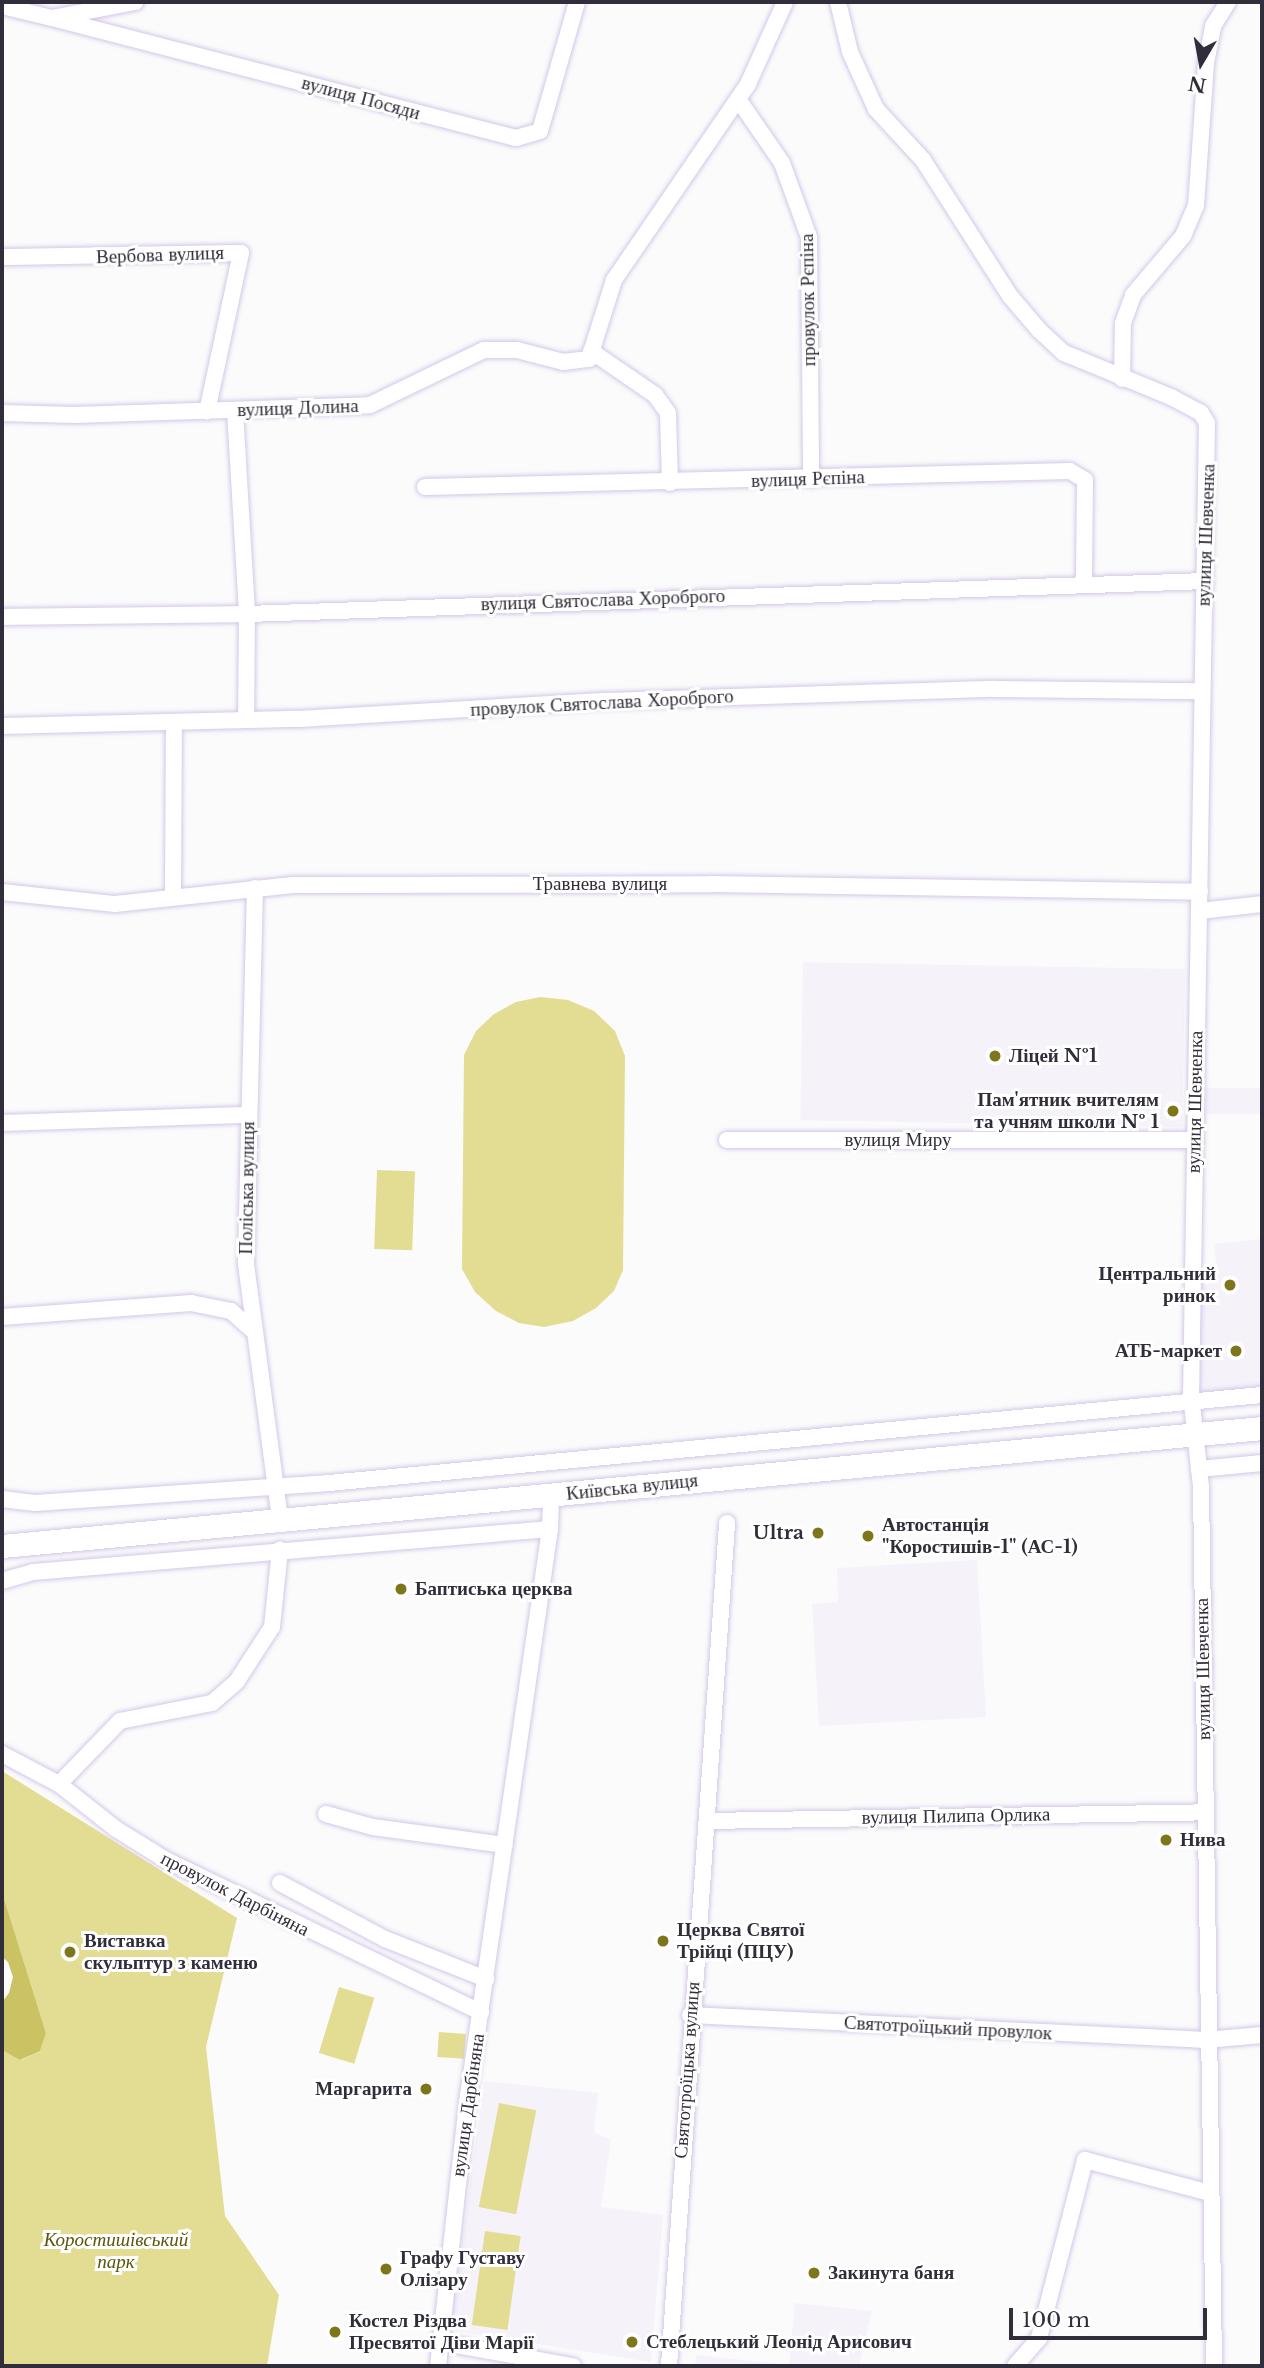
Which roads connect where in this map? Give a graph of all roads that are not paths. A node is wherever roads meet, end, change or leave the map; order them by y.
1 (135, 2) edge
2 (577, 2) edge
3 (785, 2) edge
4 (838, 2) edge
5 (1228, 2) edge
6 (2, 6) edge
7 (52, 18) junction
8 (738, 99) junction
9 (2, 257) edge
10 (592, 351) junction
11 (1122, 379) junction
12 (207, 411) junction
13 (235, 411) junction
14 (2, 413) edge
15 (811, 479) junction
16 (670, 483) junction
17 (425, 487) dead end
18 (1205, 581) junction
19 (1084, 583) junction
20 (247, 614) junction
21 (2, 617) edge
22 (1202, 691) junction
23 (246, 720) junction
24 (174, 722) junction
25 (2, 726) edge
26 (254, 888) junction
27 (2, 892) edge
28 (1199, 892) junction
29 (173, 897) junction
30 (1262, 904) edge
31 (1200, 911) junction
32 (248, 1115) junction
33 (2, 1123) edge
34 (727, 1140) dead end
35 (1194, 1140) junction
36 (2, 1317) edge
37 (251, 1329) junction
38 (1262, 1395) edge
39 (1192, 1401) junction
40 (1262, 1428) edge
41 (1195, 1434) junction
42 (1262, 1463) edge
43 (1199, 1469) junction
44 (274, 1485) junction
45 (551, 1494) junction
46 (2, 1499) edge
47 (280, 1520) junction
48 (727, 1523) dead end
49 (550, 1529) junction
50 (2, 1546) edge
51 (280, 1549) junction
52 (2, 1581) edge
53 (2, 1754) edge
54 (59, 1784) junction
55 (1206, 1812) junction
56 (326, 1814) dead end
57 (707, 1821) junction
58 (505, 1845) junction
59 (280, 1883) dead end
60 (486, 1979) junction
61 (481, 2012) junction
62 (690, 2015) junction
63 (1262, 2035) edge
64 (1206, 2040) junction
65 (1210, 2193) junction
66 (439, 2342) junction
67 (438, 2366) edge
68 (573, 2366) edge
69 (668, 2366) edge
70 (1015, 2366) edge
71 (1214, 2366) edge

1 - 7 street
2 - 7 street, вулиця Посяди
3 - 8 street
4 - 11 street, вулиця Шевченка
5 - 11 street
6 - 7 street
8 - 10 street
8 - 15 street, провулок Рєпіна
9 - 12 street, Вербова вулиця
10 - 13 street, вулиця Долина
10 - 16 street
11 - 18 street, вулиця Шевченка
12 - 13 street, вулиця Долина
12 - 14 street, вулиця Долина
13 - 20 street
15 - 16 street, вулиця Рєпіна
15 - 19 street, вулиця Рєпіна
16 - 17 street, вулиця Рєпіна
18 - 19 street, вулиця Святослава Хороброго
18 - 22 street, вулиця Шевченка
19 - 20 street, вулиця Святослава Хороброго
20 - 21 street, вулиця Святослава Хороброго
20 - 23 street
22 - 23 street, провулок Святослава Хороброго
22 - 28 street, вулиця Шевченка
23 - 24 street, провулок Святослава Хороброго
24 - 25 street, провулок Святослава Хороброго
24 - 29 street
26 - 28 street, Травнева вулиця
26 - 29 street, Травнева вулиця
26 - 32 street, Поліська вулиця
27 - 29 street, Травнева вулиця
28 - 31 street, вулиця Шевченка
30 - 31 street
31 - 35 street, вулиця Шевченка
32 - 33 street
32 - 37 street, Поліська вулиця
34 - 35 street, вулиця Миру
35 - 39 street, вулиця Шевченка
36 - 37 street
37 - 44 street, Поліська вулиця
38 - 39 street, Київська вулиця
39 - 41 street, вулиця Шевченка
39 - 44 street, Київська вулиця
40 - 41 main road, Київська вулиця
41 - 43 street, вулиця Шевченка
41 - 45 main road, Київська вулиця
42 - 43 street
43 - 55 street, вулиця Шевченка
44 - 46 street, Київська вулиця
44 - 47 street, Поліська вулиця
45 - 47 main road, Київська вулиця
45 - 49 street, вулиця Дарбіняна
47 - 50 main road, Київська вулиця
48 - 57 street, Святотроїцька вулиця
49 - 51 street
49 - 58 street, вулиця Дарбіняна
51 - 52 street
51 - 54 street
53 - 54 street, провулок Дарбіняна
54 - 61 street, провулок Дарбіняна
55 - 57 street, вулиця Пилипа Орлика
55 - 64 street, вулиця Шевченка
56 - 58 street
57 - 62 street, Святотроїцька вулиця
58 - 60 street, вулиця Дарбіняна
59 - 60 street
60 - 61 street, вулиця Дарбіняна
61 - 66 street, вулиця Дарбіняна
62 - 64 street, Святотроїцький провулок
62 - 69 street, Святотроїцька вулиця
63 - 64 street, Святотроїцький провулок
64 - 65 street, вулиця Шевченка
65 - 70 street
65 - 71 street, вулиця Шевченка
66 - 67 street, вулиця Дарбіняна
66 - 68 street

